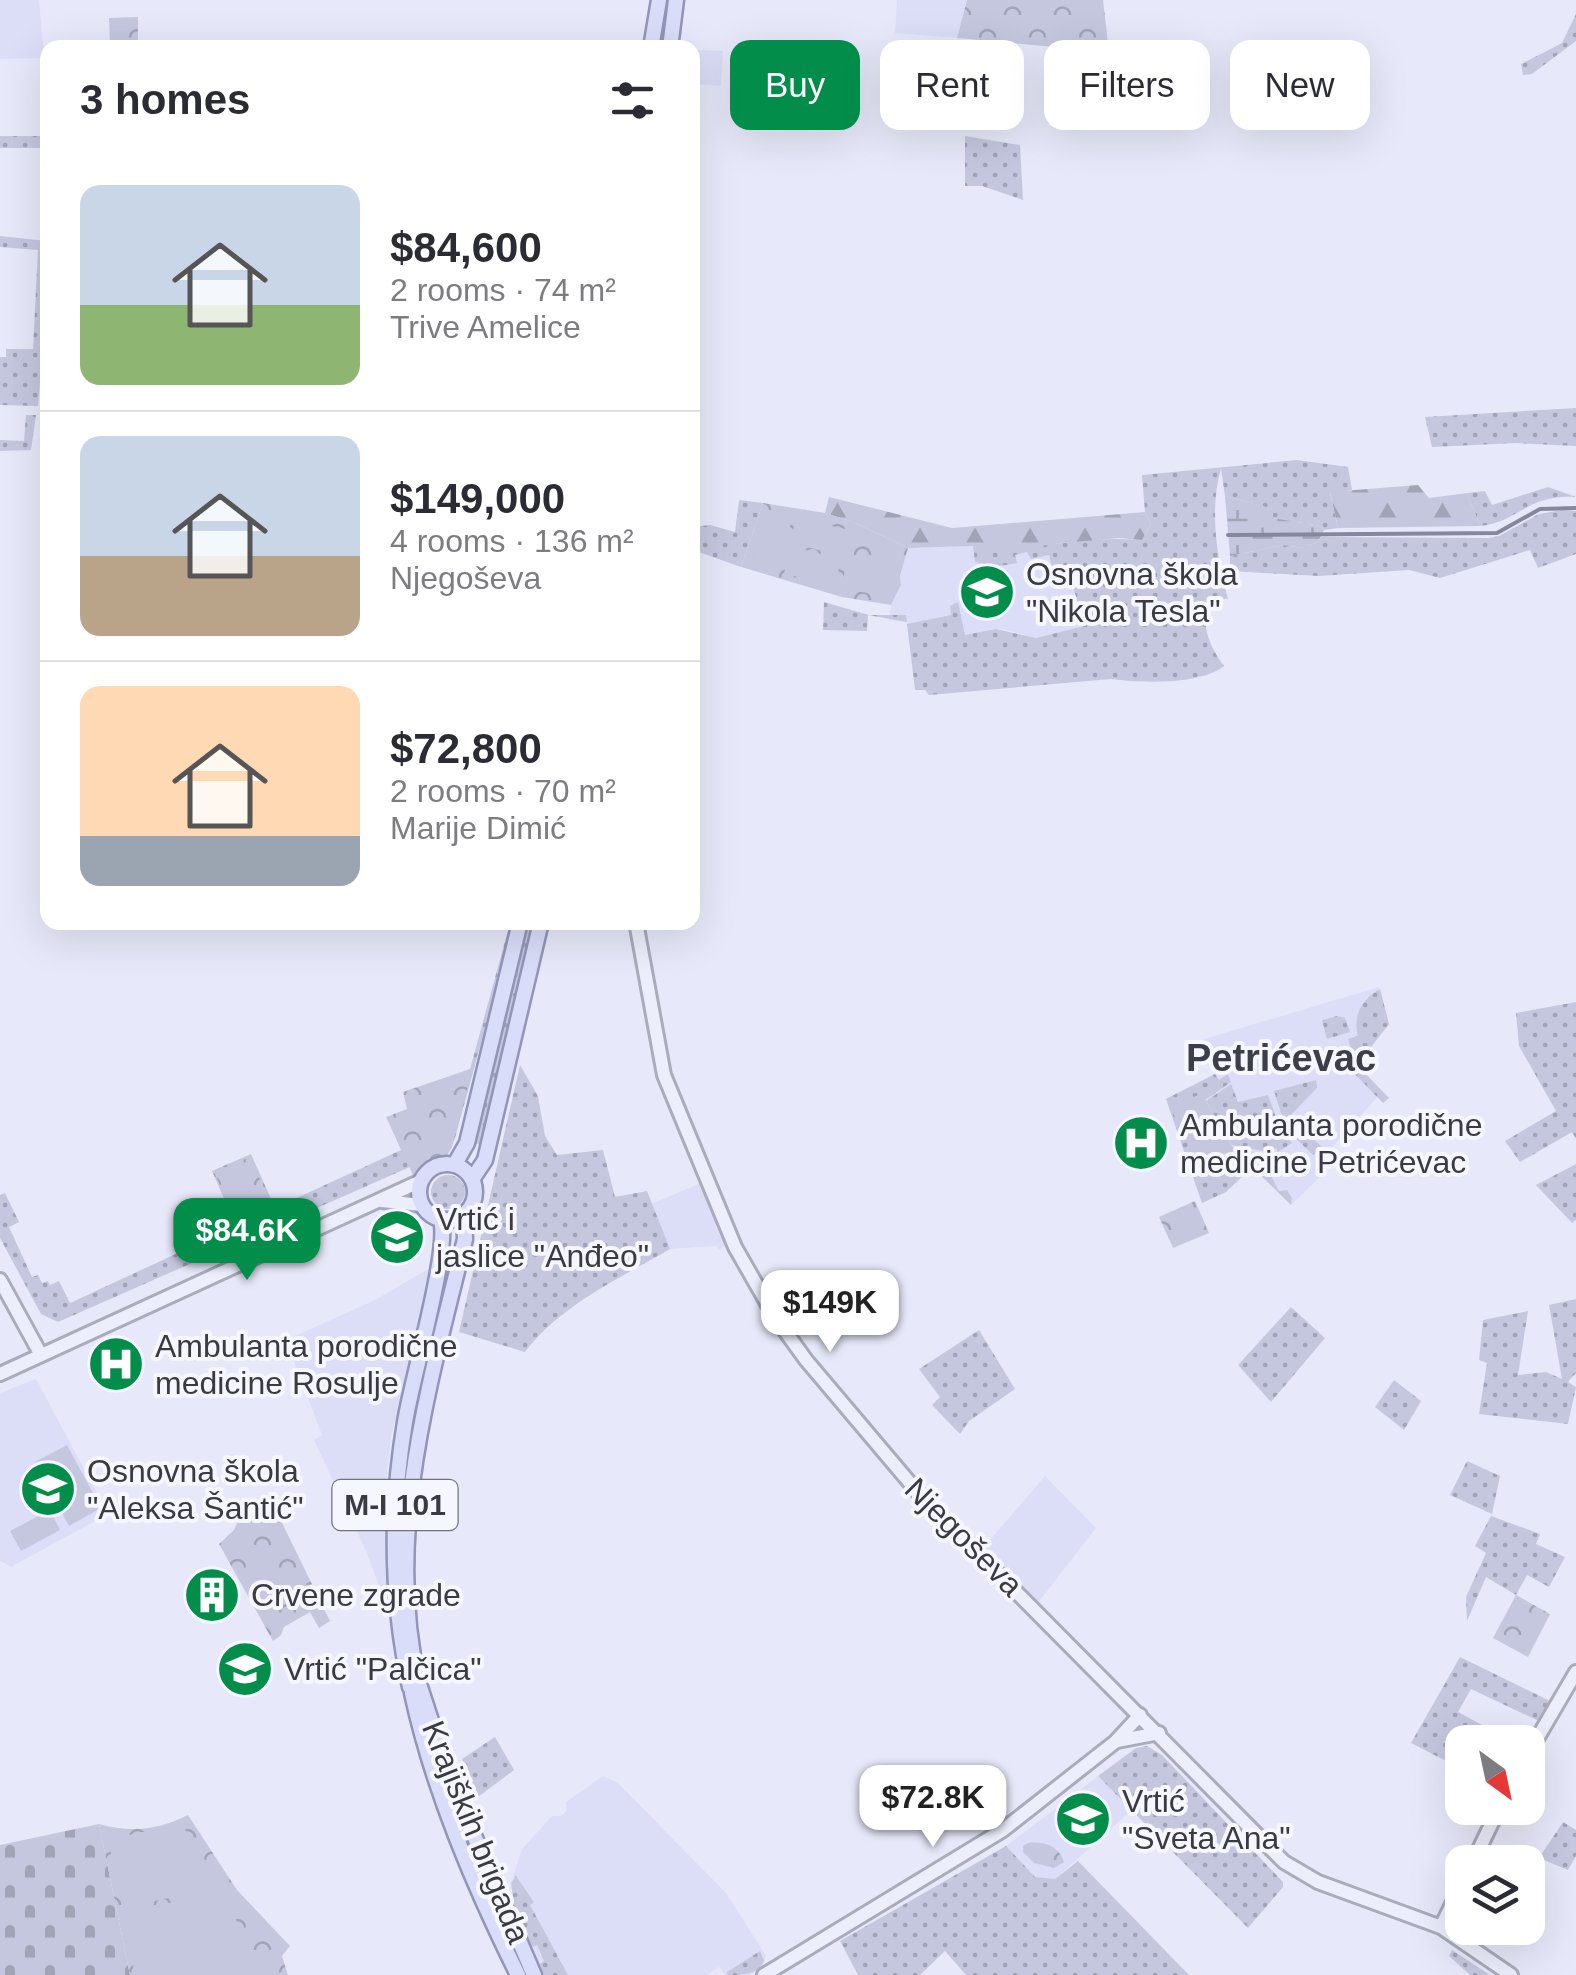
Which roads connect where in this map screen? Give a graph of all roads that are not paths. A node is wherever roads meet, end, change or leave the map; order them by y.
1 (659, 0) edge
2 (676, 0) edge
3 (653, 40) edge
4 (677, 40) edge
5 (518, 930) edge
6 (539, 930) edge
7 (637, 930) edge
8 (455, 1164) junction
9 (472, 1178) junction
10 (421, 1181) junction
11 (374, 1202) junction
12 (422, 1205) junction
13 (464, 1215) junction
14 (441, 1220) junction
15 (0, 1280) edge
16 (41, 1355) junction
17 (0, 1374) edge
18 (1576, 1672) edge
19 (415, 1687) junction
20 (1140, 1714) junction
21 (1545, 1725) edge
22 (1159, 1733) junction
23 (1114, 1742) junction
24 (1445, 1919) edge
25 (1441, 1927) junction
26 (501, 1940) junction
27 (508, 1975) edge
28 (518, 1975) edge
29 (534, 1975) edge
30 (764, 1975) edge
31 (1511, 1975) edge

1 - 3 main road
2 - 4 main road
5 - 8 main road
6 - 9 main road, Krajiških brigada / M-I 101
7 - 20 street, Njegoševa
8 - 9 main road
8 - 10 main road
9 - 13 main road, Krajiških brigada / M-I 101
10 - 11 street
10 - 12 main road
11 - 12 street
11 - 16 street
12 - 14 main road
13 - 14 main road
13 - 19 main road, Krajiških brigada / M-I 101
14 - 19 main road, Krajiških brigada / M-I 101
15 - 16 street
16 - 17 street
18 - 21 street
19 - 26 main road, Krajiških brigada / M-I 101
19 - 29 main road, Krajiških brigada / M-I 101
20 - 22 street, Njegoševa
20 - 23 street
22 - 23 street
22 - 25 street, Njegoševa
23 - 30 street
24 - 25 street
25 - 31 street, Njegoševa
26 - 27 main road
26 - 28 main road, Krajiških brigada / M-I 101

